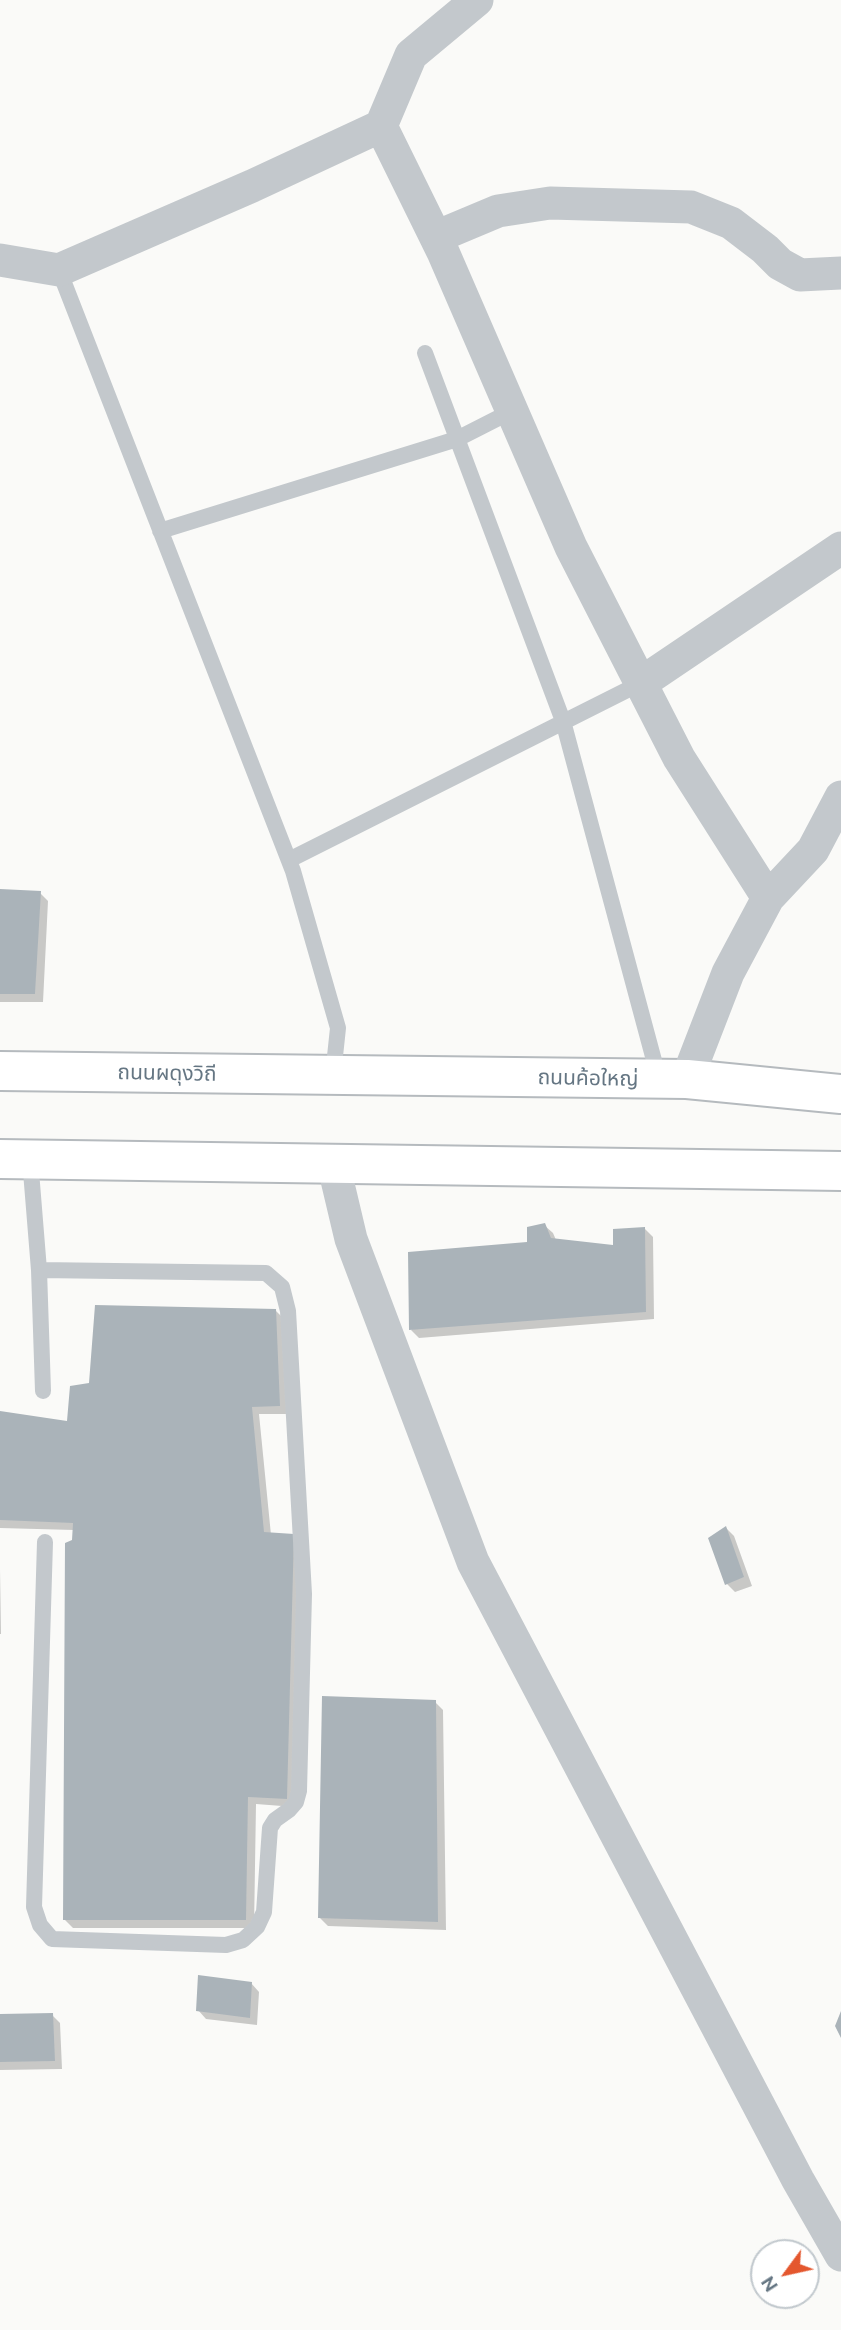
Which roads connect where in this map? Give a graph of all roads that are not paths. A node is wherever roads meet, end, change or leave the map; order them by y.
1 (477, 0) edge
2 (381, 126) junction
3 (436, 237) junction
4 (0, 260) edge
5 (59, 270) junction
6 (841, 273) edge
7 (425, 354) dead end
8 (512, 411) junction
9 (457, 439) junction
10 (160, 531) junction
11 (841, 548) edge
12 (641, 683) junction
13 (563, 721) junction
14 (841, 797) edge
15 (289, 860) junction
16 (768, 898) junction
17 (0, 1071) edge
18 (333, 1075) junction
19 (673, 1079) junction
20 (841, 1094) edge
21 (15, 1159) edge
22 (333, 1163) junction
23 (841, 1171) edge
24 (39, 1270) junction
25 (43, 1391) dead end
26 (45, 1542) dead end
27 (841, 2255) edge

1 - 2 street
2 - 3 street
2 - 5 street
3 - 6 street
3 - 8 street
4 - 5 street
5 - 10 lane
7 - 9 lane
8 - 9 lane
8 - 12 street
9 - 10 lane
9 - 13 lane
10 - 15 lane
11 - 12 street
12 - 13 lane
12 - 16 street
13 - 15 lane
13 - 19 lane
14 - 16 street
15 - 18 lane
16 - 19 street
17 - 18 main road, ถนนผดุงวิถี
18 - 19 main road, ถนนค้อใหญ่
19 - 20 main road, ถนนค้อใหญ่
21 - 22 main road
21 - 24 lane
22 - 23 main road
22 - 27 street
24 - 25 lane
24 - 26 lane

